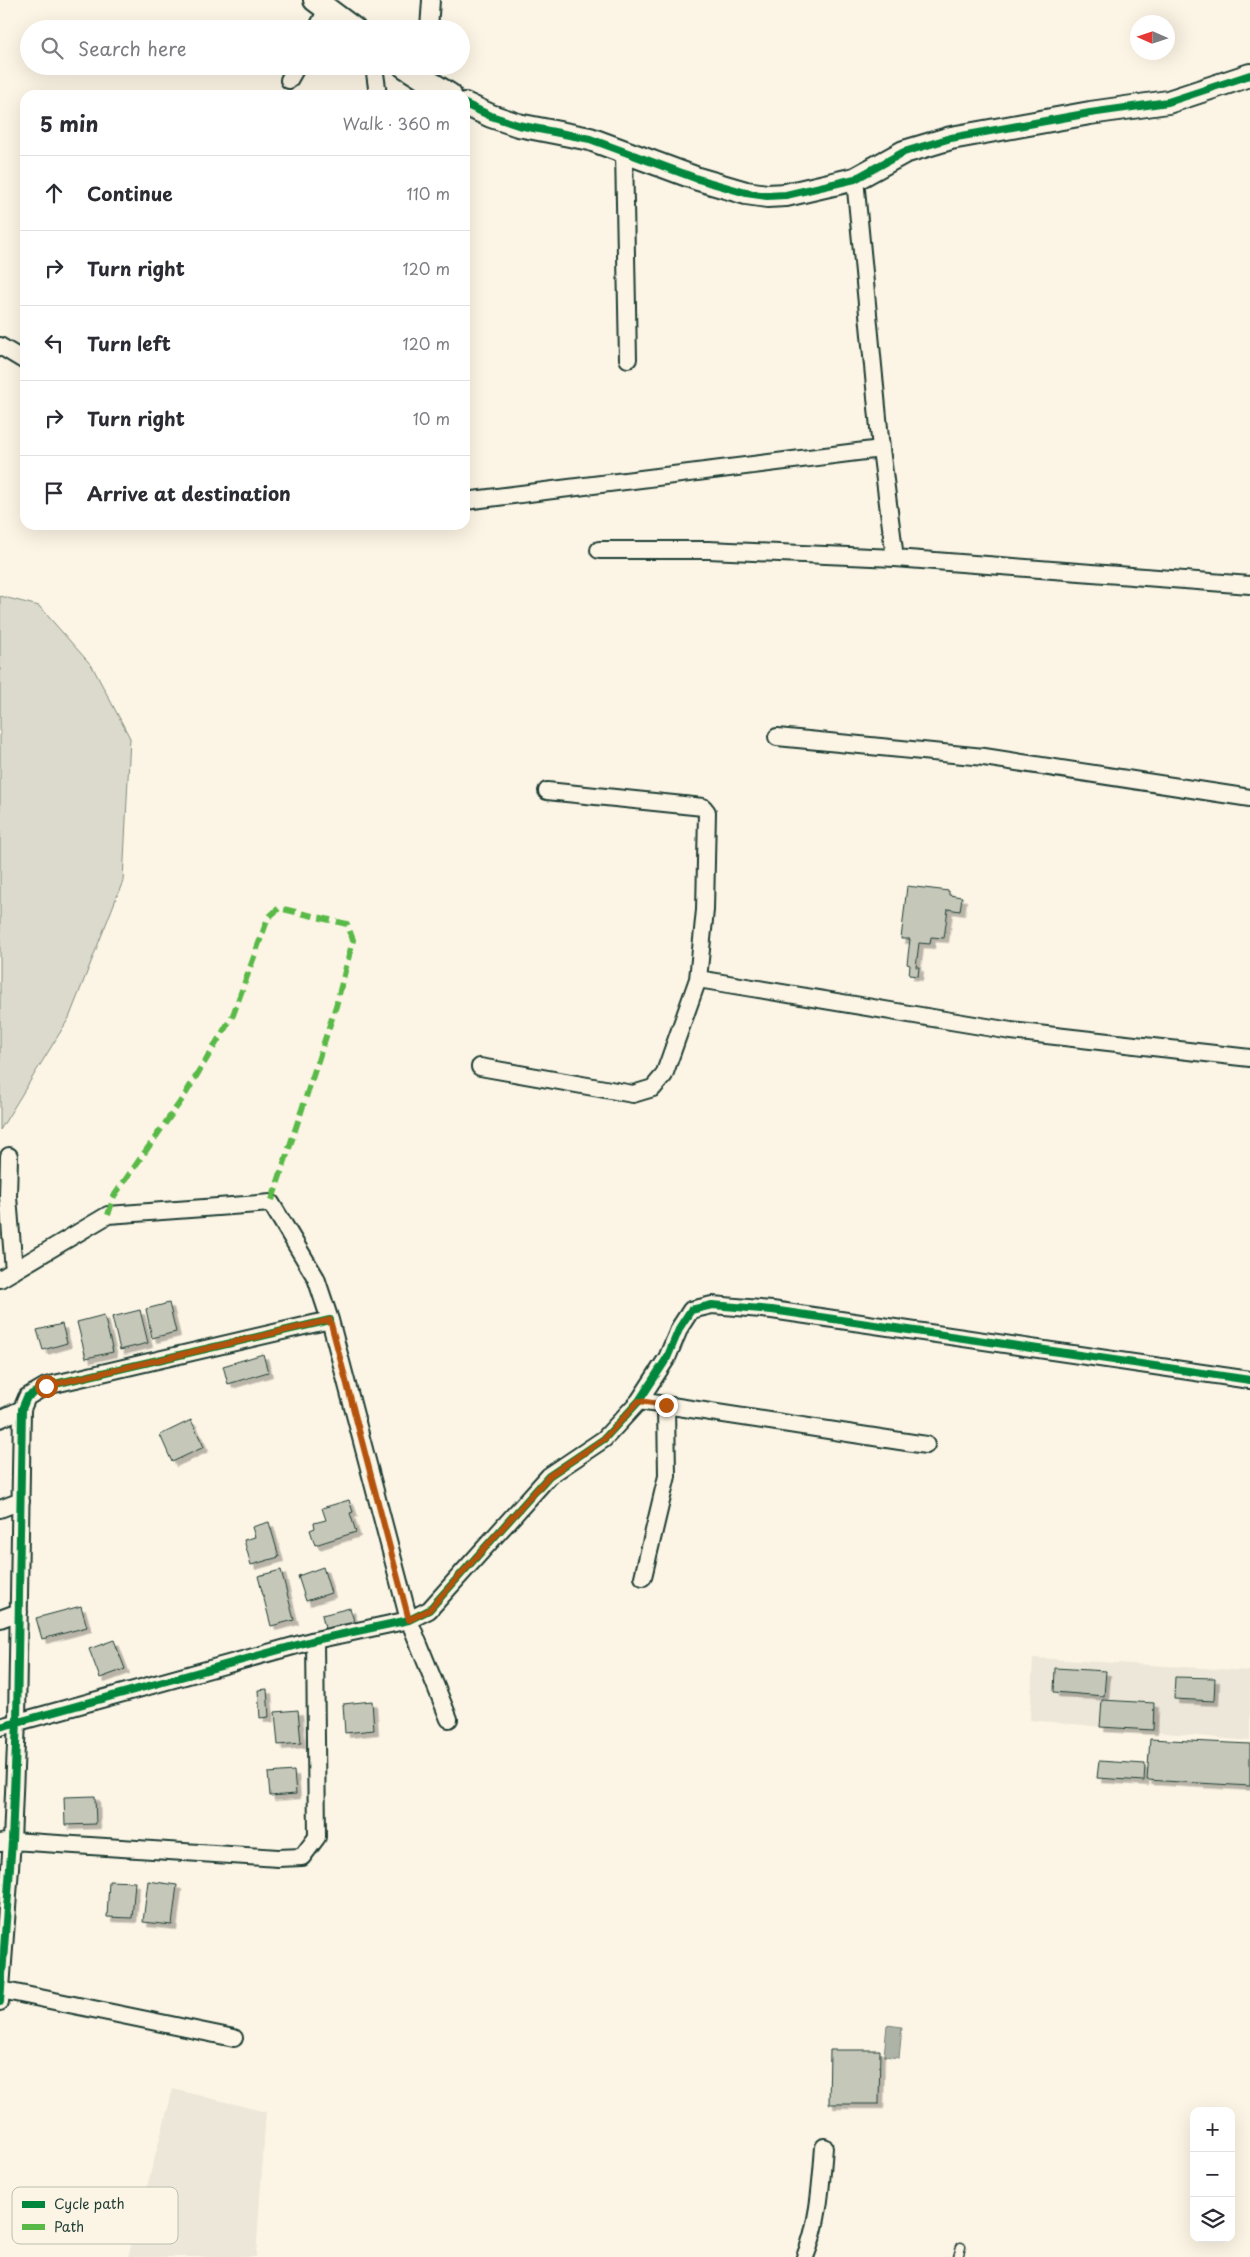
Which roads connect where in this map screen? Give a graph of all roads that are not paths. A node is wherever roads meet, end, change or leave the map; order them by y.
1 (431, 0) edge
2 (321, 4) edge
3 (318, 20) edge
4 (342, 20) edge
5 (430, 20) edge
6 (375, 75) edge
7 (421, 75) edge
8 (1250, 75) edge
9 (377, 90) edge
10 (443, 90) edge
11 (470, 106) edge
12 (624, 151) junction
13 (855, 178) junction
14 (0, 346) edge
15 (20, 358) edge
16 (628, 358) dead end
17 (882, 450) junction
18 (470, 500) edge
19 (599, 550) dead end
20 (895, 558) junction
21 (1250, 585) edge
22 (777, 737) dead end
23 (547, 791) dead end
24 (1250, 798) edge
25 (698, 979) junction
26 (1250, 1058) edge
27 (480, 1067) dead end
28 (10, 1156) dead end
29 (7, 1275) edge
30 (330, 1320) junction
31 (1250, 1380) edge
32 (639, 1401) junction
33 (666, 1405) junction
34 (22, 1409) junction
35 (0, 1419) edge
36 (926, 1444) dead end
37 (21, 1501) junction
38 (0, 1509) edge
39 (643, 1577) dead end
40 (19, 1612) junction
41 (0, 1619) edge
42 (409, 1620) junction
43 (314, 1640) junction
44 (449, 1719) dead end
45 (17, 1720) junction
46 (0, 1726) edge
47 (6, 1842) edge
48 (1, 1996) edge
49 (234, 2038) dead end
50 (824, 2147) dead end
51 (961, 2247) dead end
52 (805, 2257) edge
53 (958, 2257) edge

1 - 5 street
2 - 3 street
2 - 4 street
6 - 9 street
7 - 10 street
8 - 13 street
11 - 12 street
12 - 13 street
12 - 16 street
13 - 17 street
14 - 15 street
17 - 18 street
17 - 20 street
19 - 20 street
20 - 21 street
22 - 24 street
23 - 25 street
25 - 26 street
25 - 27 street
28 - 29 street
29 - 30 street
30 - 34 street
30 - 42 street
31 - 32 street
32 - 33 street
32 - 42 street
33 - 36 street
33 - 39 street
34 - 35 street
34 - 37 street
37 - 38 street
37 - 40 street
40 - 41 street
40 - 45 street
42 - 43 street
42 - 44 street
43 - 45 street
43 - 47 street
45 - 46 street
45 - 47 street
47 - 48 street
48 - 49 street
50 - 52 street
51 - 53 lane

